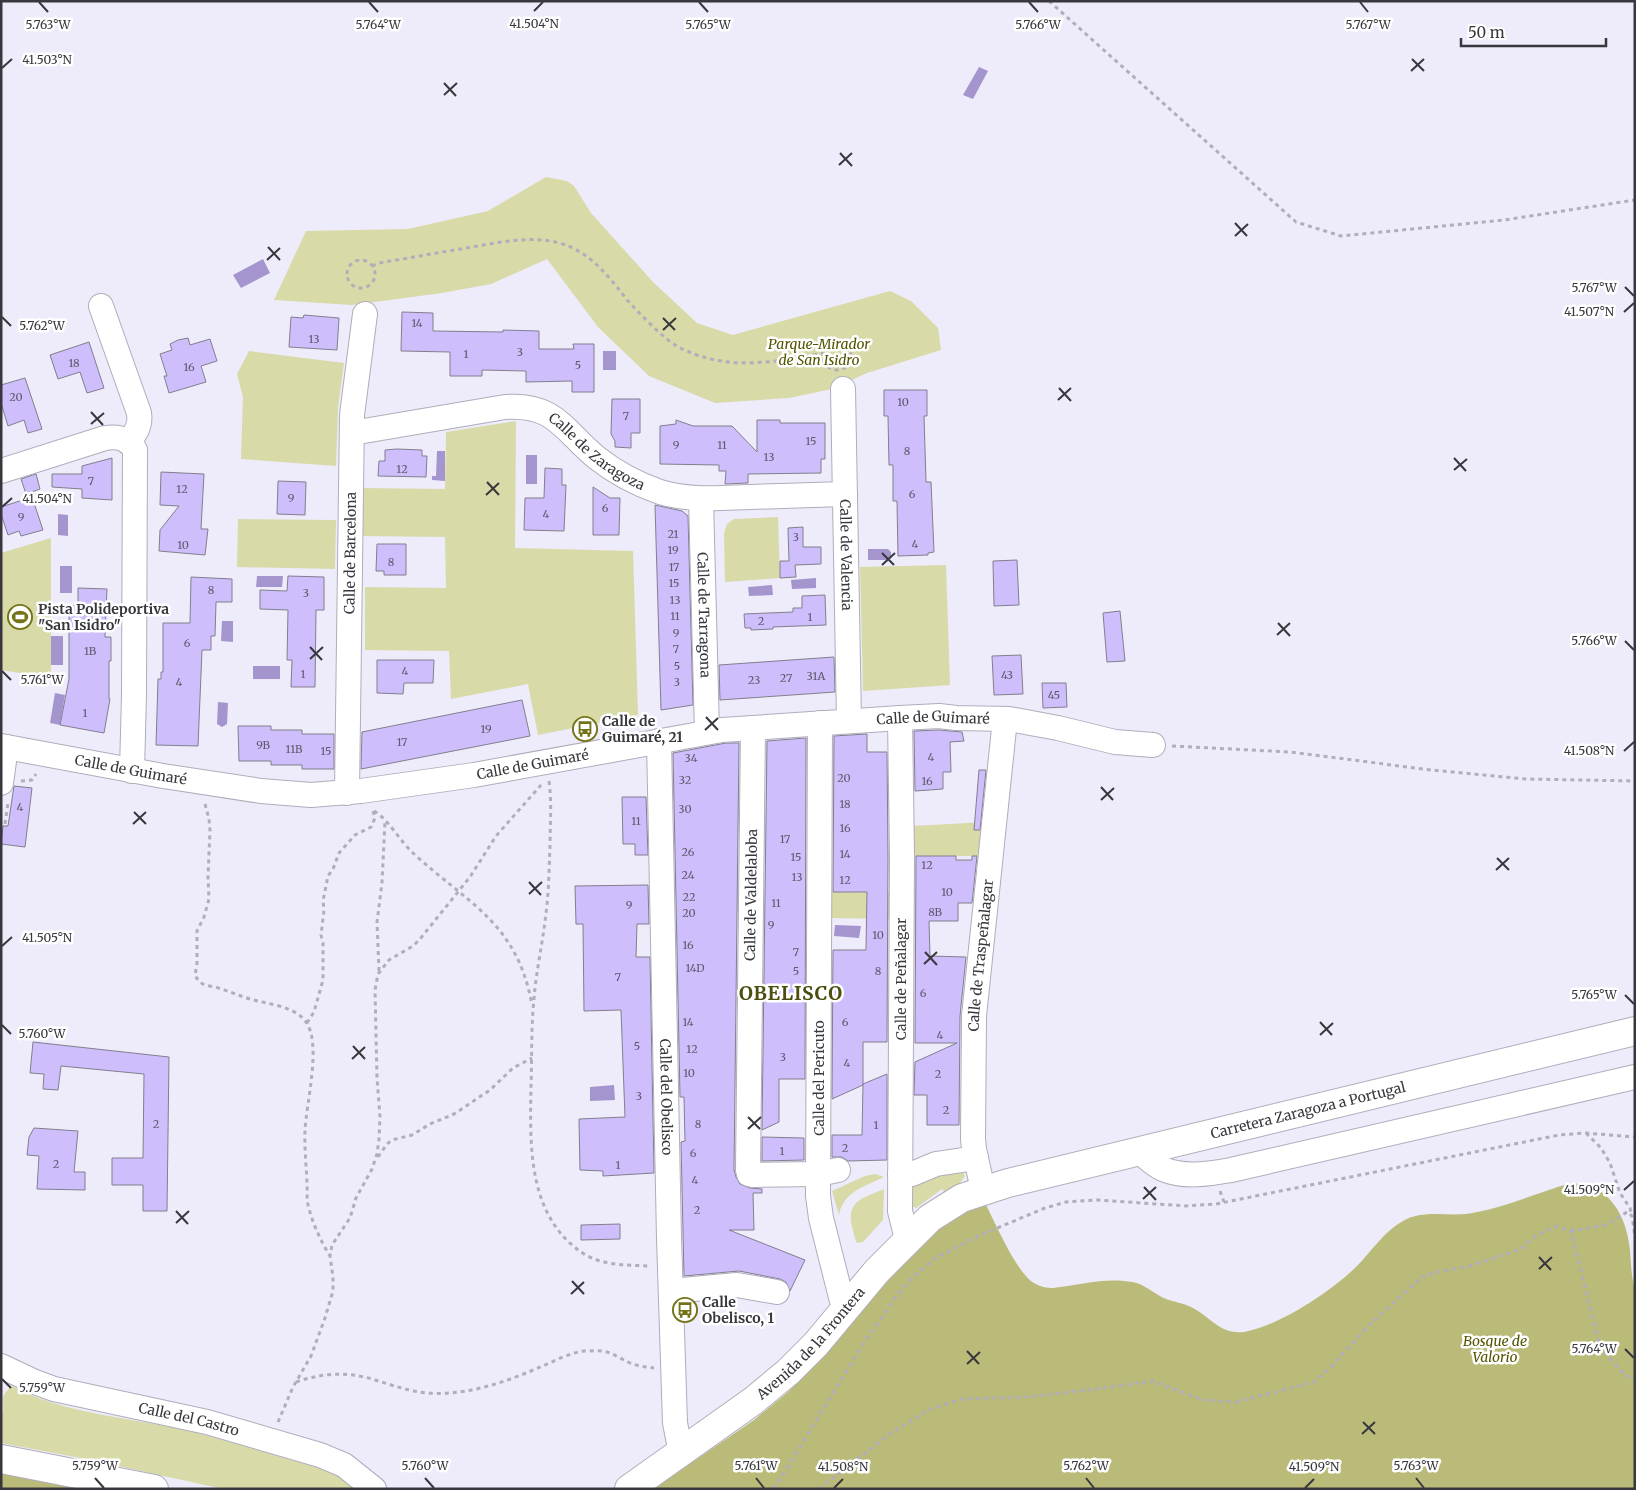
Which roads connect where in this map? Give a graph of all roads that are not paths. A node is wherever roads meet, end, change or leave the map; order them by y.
1 (101, 306) dead end
2 (365, 314) dead end
3 (843, 389) dead end
4 (352, 433) junction
5 (128, 442) junction
6 (1, 470) edge
7 (845, 494) junction
8 (701, 499) junction
9 (900, 718) junction
10 (1005, 719) junction
11 (849, 721) junction
12 (820, 723) junction
13 (753, 728) junction
14 (707, 732) junction
15 (659, 741) junction
16 (1153, 745) road end
17 (3, 747) edge
18 (132, 771) junction
19 (1, 783) edge
20 (346, 793) junction
21 (1635, 1031) edge
22 (1635, 1077) edge
23 (1140, 1152) junction
24 (976, 1158) junction
25 (828, 1172) junction
26 (900, 1174) junction
27 (983, 1190) junction
28 (907, 1239) junction
29 (672, 1291) junction
30 (777, 1292) dead end
31 (844, 1310) junction
32 (1, 1366) edge
33 (681, 1453) junction
34 (1, 1459) edge
35 (373, 1488) edge
36 (154, 1489) edge
37 (629, 1489) edge

1 - 5 street
2 - 4 street, Calle de Barcelona
3 - 7 street, Calle de Valencia
4 - 8 street, Calle de Zaragoza
4 - 20 street, Calle de Barcelona
5 - 6 street
5 - 18 street
7 - 8 street, Calle de Zaragoza
7 - 11 street, Calle de Valencia
8 - 14 street, Calle de Tarragona
9 - 10 street, Calle de Guimaré
9 - 11 street, Calle de Guimaré
9 - 26 street, Calle de Peñalagar
10 - 16 street, Calle de Guimaré
10 - 24 street, Calle de Traspeñalagar
11 - 12 street, Calle de Guimaré
12 - 13 street, Calle de Guimaré
12 - 25 street, Calle del Pericuto
13 - 14 street, Calle de Guimaré
13 - 25 street, Calle de Valdelaloba
14 - 15 street, Calle de Guimaré
15 - 20 street, Calle de Guimaré
15 - 29 street, Calle del Obelisco
17 - 18 street, Calle de Guimaré
17 - 19 street
18 - 20 street, Calle de Guimaré
21 - 23 highway, Carretera Zaragoza a Portugal
22 - 23 street
23 - 27 highway, Carretera Zaragoza a Portugal
24 - 26 street
24 - 27 street, Calle de Traspeñalagar
25 - 31 street, Calle del Pericuto
26 - 28 street, Calle de Peñalagar
27 - 28 highway, Avenida de la Frontera
28 - 31 highway, Avenida de la Frontera
29 - 30 street
29 - 33 street, Calle del Obelisco
31 - 33 highway, Avenida de la Frontera
32 - 35 street, Calle del Castro
33 - 37 highway, Avenida de la Frontera
34 - 36 highway

